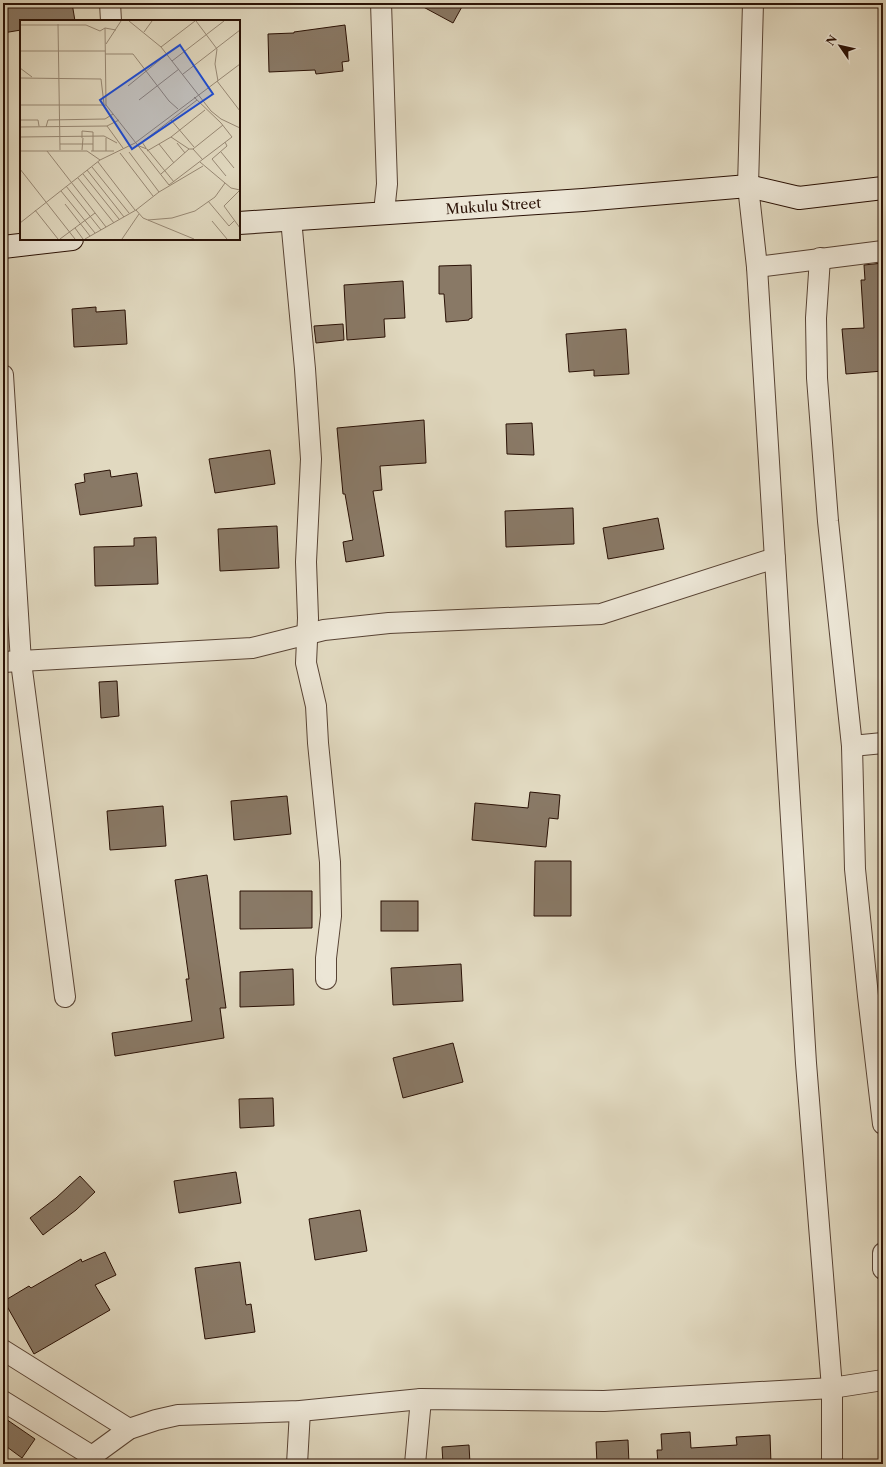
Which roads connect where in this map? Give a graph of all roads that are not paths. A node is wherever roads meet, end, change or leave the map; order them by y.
1 (110, 3) edge
2 (382, 3) edge
3 (753, 3) edge
4 (111, 20) edge
5 (748, 186) junction
6 (883, 188) edge
7 (384, 212) junction
8 (291, 219) junction
9 (240, 223) edge
10 (63, 240) edge
11 (3, 247) edge
12 (883, 251) edge
13 (820, 258) junction
14 (757, 267) junction
15 (3, 375) edge
16 (775, 558) junction
17 (308, 634) junction
18 (12, 662) edge
19 (883, 743) edge
20 (852, 746) junction
21 (326, 980) dead end
22 (65, 996) dead end
23 (883, 1124) edge
24 (883, 1253) edge
25 (883, 1269) edge
26 (3, 1350) edge
27 (883, 1380) edge
28 (832, 1388) junction
29 (421, 1399) junction
30 (3, 1401) edge
31 (300, 1411) junction
32 (129, 1429) junction
33 (90, 1460) edge
34 (297, 1464) edge
35 (415, 1464) edge
36 (832, 1464) edge

1 - 4 street
2 - 7 street
3 - 5 street
5 - 6 street, Mukulu Street
5 - 7 street, Mukulu Street
5 - 14 street
7 - 8 street, Mukulu Street
8 - 9 street, Mukulu Street
8 - 17 street
10 - 11 street
12 - 13 street
13 - 14 street
13 - 20 street
14 - 16 street
15 - 18 street
16 - 17 street
16 - 28 street
17 - 18 street
17 - 21 street
18 - 22 street
19 - 20 street
20 - 23 street
24 - 25 street
26 - 32 street
27 - 28 street
28 - 29 street
28 - 36 street
29 - 31 street
29 - 35 street
30 - 33 street
31 - 32 street
31 - 34 street
32 - 33 street

